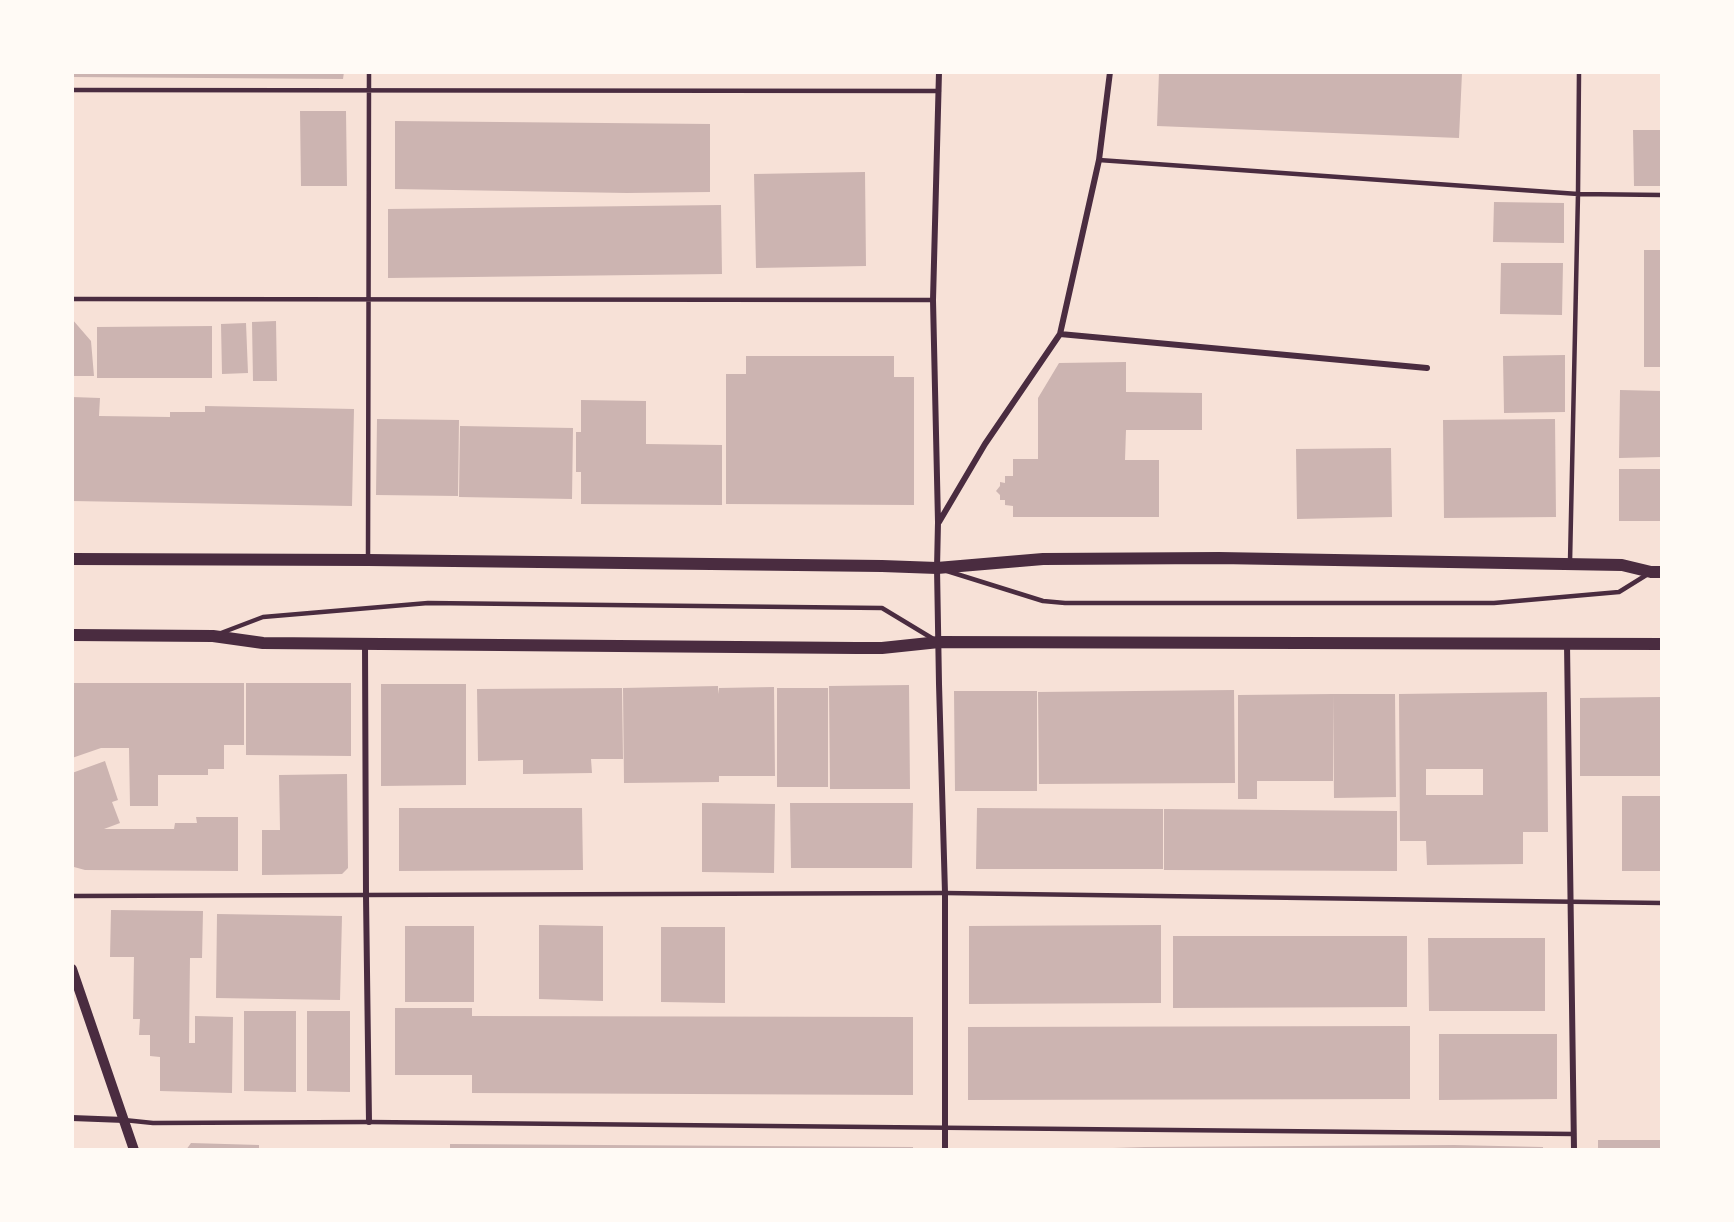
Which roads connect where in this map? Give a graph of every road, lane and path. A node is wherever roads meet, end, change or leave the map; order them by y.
1 (369, 72) edge
2 (939, 72) edge
3 (1110, 72) edge
4 (1579, 72) edge
5 (72, 90) edge
6 (369, 91) junction
7 (939, 91) junction
8 (1099, 160) junction
9 (1578, 194) junction
10 (1662, 195) edge
11 (72, 299) edge
12 (368, 300) junction
13 (933, 300) junction
14 (1060, 334) junction
15 (1428, 368) dead end
16 (938, 522) junction
17 (72, 559) edge
18 (368, 560) junction
19 (1570, 564) junction
20 (937, 568) junction
21 (1656, 572) edge
22 (72, 635) edge
23 (213, 636) junction
24 (939, 642) junction
25 (365, 643) junction
26 (1567, 643) junction
27 (1662, 644) edge
28 (945, 893) junction
29 (72, 896) edge
30 (366, 896) junction
31 (1571, 903) junction
32 (1662, 903) edge
33 (72, 969) edge
34 (72, 1118) edge
35 (124, 1120) junction
36 (369, 1122) junction
37 (945, 1128) junction
38 (1574, 1134) junction
39 (134, 1150) edge
40 (945, 1150) edge
41 (1574, 1150) edge

1 - 6 lane
2 - 7 street
3 - 8 street
4 - 9 lane
5 - 6 lane
6 - 7 lane
6 - 12 lane
7 - 13 street
8 - 9 lane
8 - 14 street
9 - 10 lane
9 - 19 lane
11 - 12 lane
12 - 13 lane
12 - 18 lane
13 - 16 street
14 - 15 street
14 - 16 street
16 - 20 street
17 - 18 main road
18 - 20 main road
19 - 20 main road
19 - 21 main road
20 - 21 lane
20 - 24 street
22 - 23 main road
23 - 24 lane
23 - 25 main road
24 - 25 main road
24 - 26 main road
24 - 28 street
25 - 30 street
26 - 27 main road
26 - 31 street
28 - 30 lane
28 - 31 lane
28 - 37 street
29 - 30 lane
30 - 36 street
31 - 32 lane
31 - 38 street
33 - 35 street
34 - 35 street
35 - 36 lane
35 - 39 street
36 - 37 lane
37 - 38 lane
37 - 40 street
38 - 41 street

